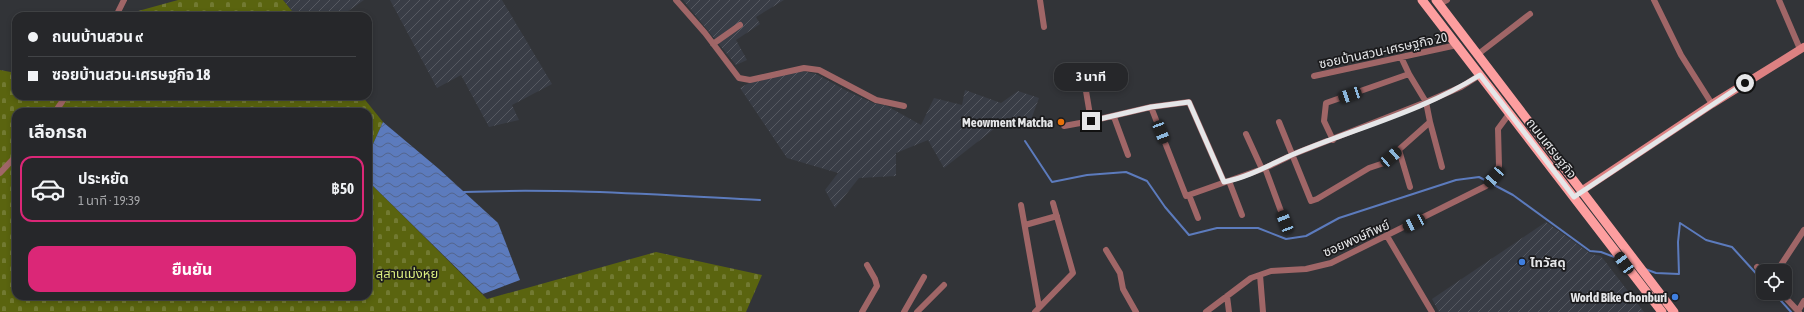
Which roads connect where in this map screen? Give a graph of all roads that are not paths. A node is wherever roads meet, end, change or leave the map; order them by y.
1 (124, 0) edge
2 (676, 0) edge
3 (1040, 0) edge
4 (1422, 0) edge
5 (1654, 0) edge
6 (1779, 0) edge
7 (1440, 1) edge
8 (118, 12) edge
9 (1530, 14) dead end
10 (740, 25) dead end
11 (1044, 26) dead end
12 (712, 44) junction
13 (1457, 45) junction
14 (1802, 48) edge
15 (1477, 54) junction
16 (1401, 57) junction
17 (1409, 74) junction
18 (1480, 75) junction
19 (1314, 76) dead end
20 (1085, 85) dead end
21 (1426, 102) junction
22 (1712, 104) junction
23 (904, 106) dead end
24 (1151, 107) junction
25 (1509, 114) junction
26 (1114, 117) junction
27 (1091, 121) junction
28 (1279, 122) dead end
29 (1430, 122) junction
30 (1064, 126) dead end
31 (1246, 134) dead end
32 (1333, 140) junction
33 (1399, 150) junction
34 (1294, 154) junction
35 (1128, 155) dead end
36 (12, 160) edge
37 (1442, 167) dead end
38 (1263, 169) junction
39 (0, 173) edge
40 (1226, 182) junction
41 (1410, 187) dead end
42 (1577, 194) junction
43 (1189, 195) junction
44 (1053, 203) dead end
45 (1021, 205) dead end
46 (1242, 215) dead end
47 (1057, 216) junction
48 (1198, 218) dead end
49 (1285, 222) dead end
50 (1025, 225) junction
51 (1804, 230) edge
52 (1387, 236) junction
53 (1106, 250) dead end
54 (1782, 264) edge
55 (867, 265) dead end
56 (1260, 275) junction
57 (924, 277) dead end
58 (944, 285) dead end
59 (1227, 296) junction
60 (1788, 300) edge
61 (1804, 301) edge
62 (1037, 310) edge
63 (1798, 311) edge
64 (862, 312) edge
65 (904, 312) edge
66 (917, 312) edge
67 (1136, 312) edge
68 (1206, 312) edge
69 (1229, 312) edge
70 (1263, 312) edge
71 (1432, 312) edge
72 (1662, 312) edge
73 (1674, 312) edge

1 - 8 street
2 - 12 street
3 - 11 street
4 - 13 main road, ถนนเศรษฐกิจ
5 - 22 street
6 - 14 street
7 - 15 main road, ถนนเศรษฐกิจ
9 - 15 street
10 - 12 street
12 - 23 street
13 - 16 street, ซอยบ้านสวน-เศรษฐกิจ 20
13 - 18 main road, ถนนเศรษฐกิจ
14 - 22 street
15 - 42 main road, ถนนเศรษฐกิจ
16 - 17 street
16 - 19 street, ซอยบ้านสวน-เศรษฐกิจ 20
17 - 21 street
17 - 32 street
18 - 21 street
18 - 25 main road, ถนนเศรษฐกิจ
20 - 27 street
21 - 29 street
21 - 32 street
22 - 42 street
24 - 26 street
24 - 40 street
24 - 43 street
25 - 42 main road, ถนนเศรษฐกิจ
25 - 52 street, ซอยพงษ์ทิพย์
26 - 27 street
26 - 35 street
27 - 30 street
28 - 34 street
29 - 33 street
29 - 37 street
31 - 38 street
32 - 34 street
33 - 34 street
33 - 41 street
34 - 38 street
36 - 39 street
38 - 40 street
38 - 49 street
40 - 43 street
40 - 46 street
42 - 72 main road, ถนนเศรษฐกิจ
42 - 73 main road, ถนนเศรษฐกิจ
43 - 48 street
44 - 47 street
45 - 50 street
47 - 50 street
47 - 62 street
50 - 62 street
51 - 54 street
52 - 56 street, ซอยพงษ์ทิพย์
52 - 71 street
53 - 67 street
55 - 64 street
56 - 59 street, ซอยพงษ์ทิพย์
56 - 70 street
57 - 65 street
58 - 66 street
59 - 68 street, ซอยพงษ์ทิพย์
59 - 69 street
60 - 63 street
61 - 63 street

